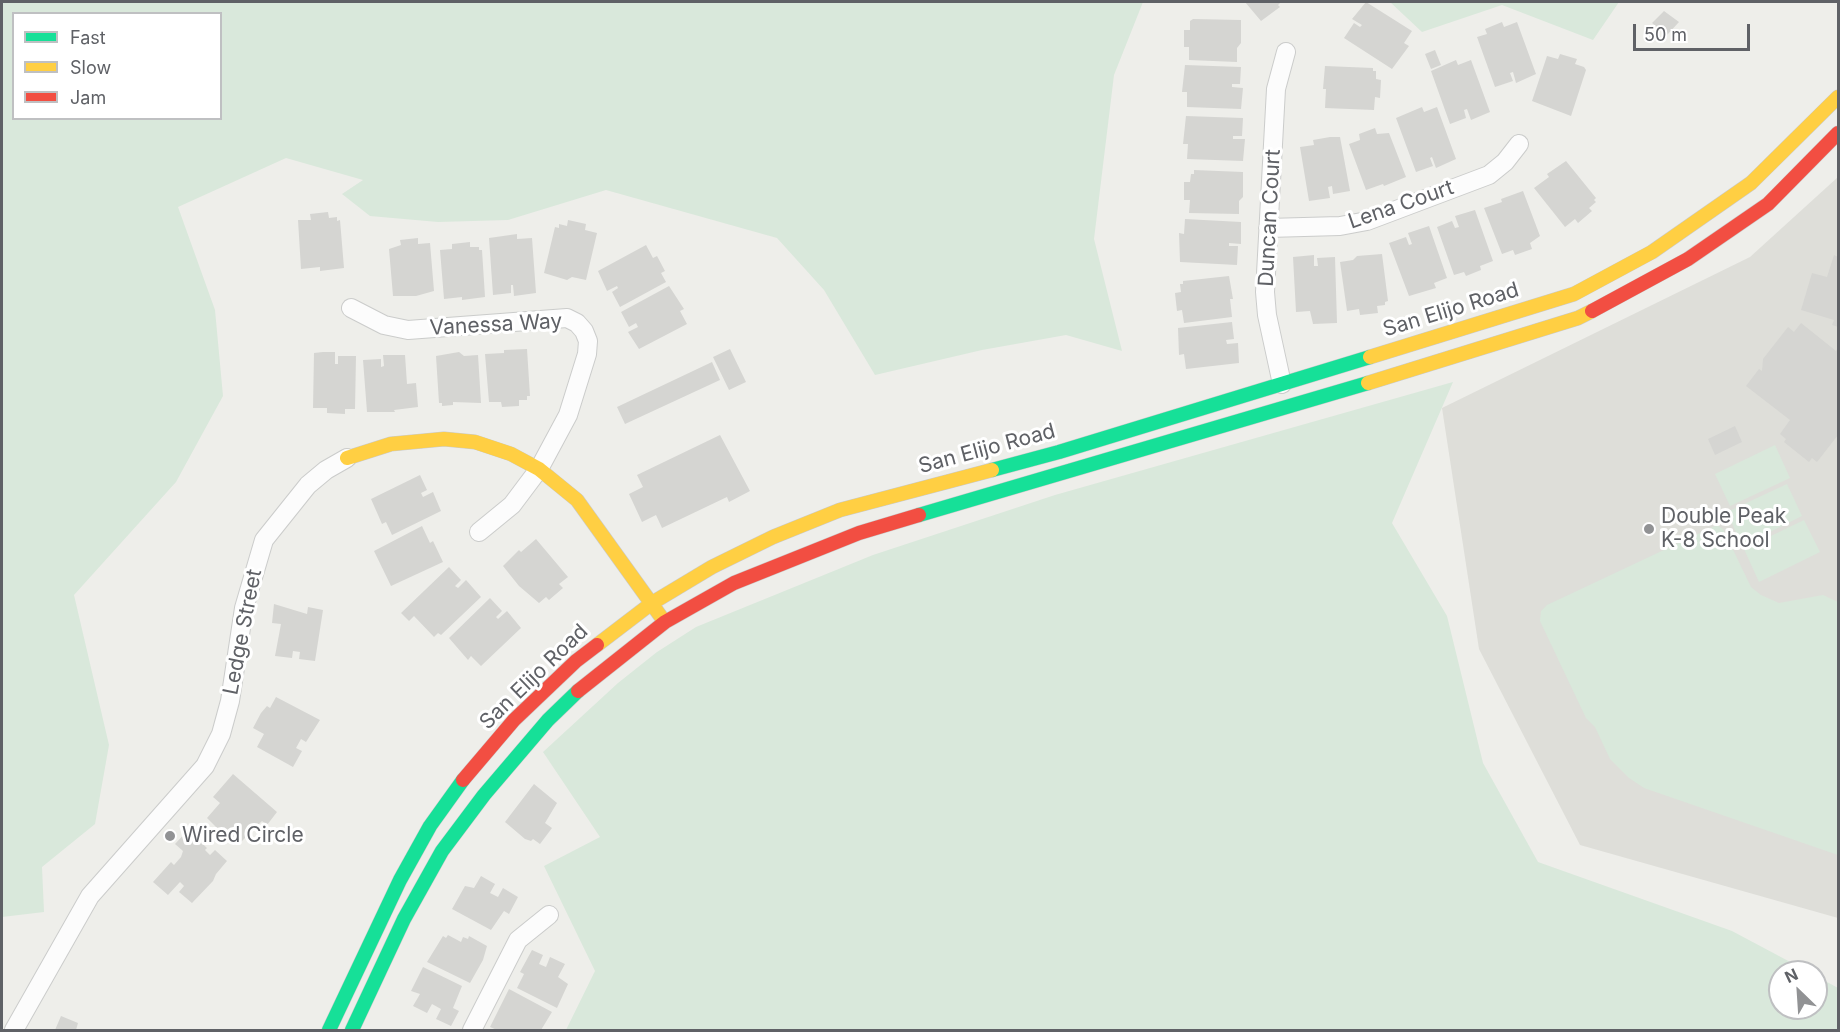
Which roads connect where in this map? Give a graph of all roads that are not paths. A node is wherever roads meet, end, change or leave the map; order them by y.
1 (1286, 52) dead end
2 (1839, 97) edge
3 (1838, 134) edge
4 (1519, 144) dead end
5 (1268, 228) junction
6 (351, 309) dead end
7 (1282, 384) junction
8 (347, 458) joint
9 (539, 469) junction
10 (798, 528) junction
11 (479, 532) dead end
12 (734, 584) junction
13 (651, 603) junction
14 (665, 622) junction
15 (549, 915) dead end
16 (356, 1029) edge
17 (14, 1030) edge
18 (329, 1030) edge
19 (472, 1030) edge

1 - 5 street, Duncan Court
2 - 7 main road, San Elijo Road
3 - 12 main road, San Elijo Road
4 - 5 street, Lena Court
5 - 7 street, Duncan Court
6 - 9 street, Vanessa Way
7 - 10 main road, San Elijo Road
8 - 9 main road, Ledge Street
8 - 17 street, Ledge Street
9 - 11 street, Vanessa Way
9 - 13 main road, Ledge Street
10 - 12 main road
10 - 13 main road, San Elijo Road
12 - 14 main road, San Elijo Road
13 - 14 main road, Ledge Street
13 - 18 main road, San Elijo Road
14 - 16 main road, San Elijo Road
15 - 19 street

